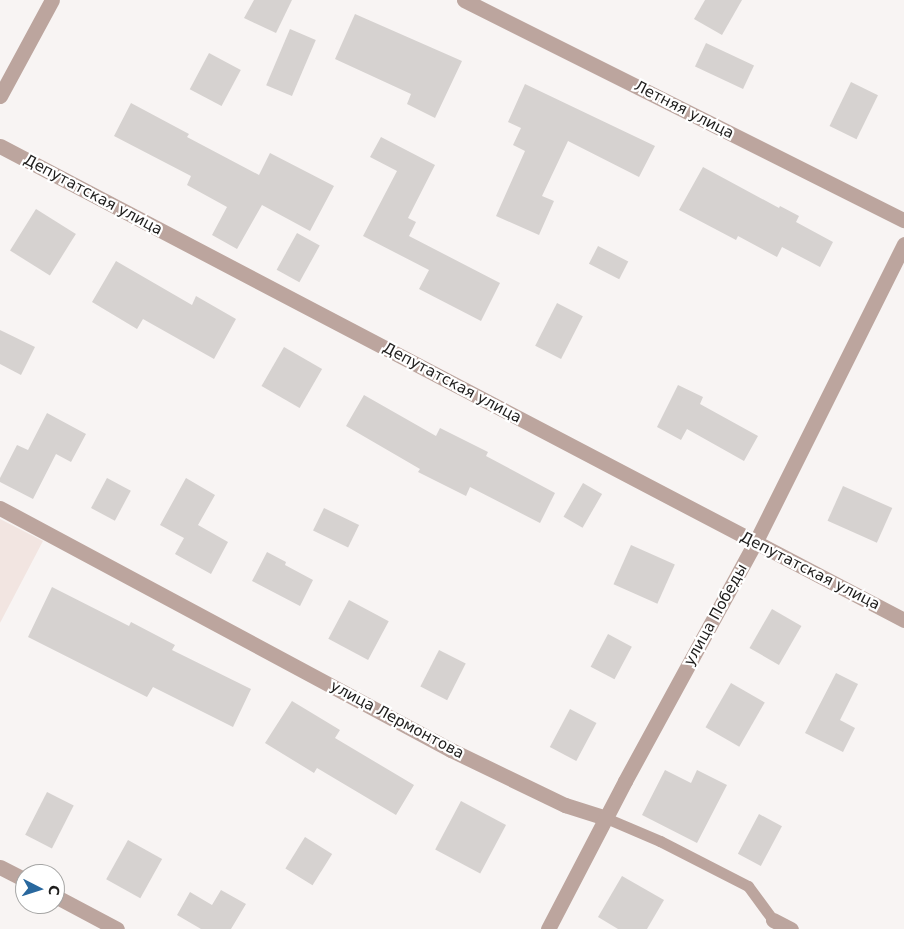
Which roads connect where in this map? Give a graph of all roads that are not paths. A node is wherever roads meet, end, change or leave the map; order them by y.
1 (52, 0) edge
2 (464, 0) edge
3 (0, 96) edge
4 (0, 146) edge
5 (904, 220) edge
6 (904, 244) edge
7 (0, 508) edge
8 (755, 542) junction
9 (904, 620) edge
10 (606, 818) junction
11 (0, 867) edge
12 (15, 875) edge
13 (65, 901) edge
14 (773, 920) joint
15 (118, 929) edge
16 (548, 929) edge
17 (791, 929) edge

1 - 3 street
2 - 5 street, Летняя улица
4 - 8 street, Депутатская улица
6 - 8 street, улица Победы
7 - 10 street, улица Лермонтова
8 - 9 street, Депутатская улица
8 - 10 street, улица Победы
10 - 14 lane, улица Лермонтова
10 - 16 street, улица Победы
11 - 12 street
13 - 15 street
14 - 17 street, улица Лермонтова

